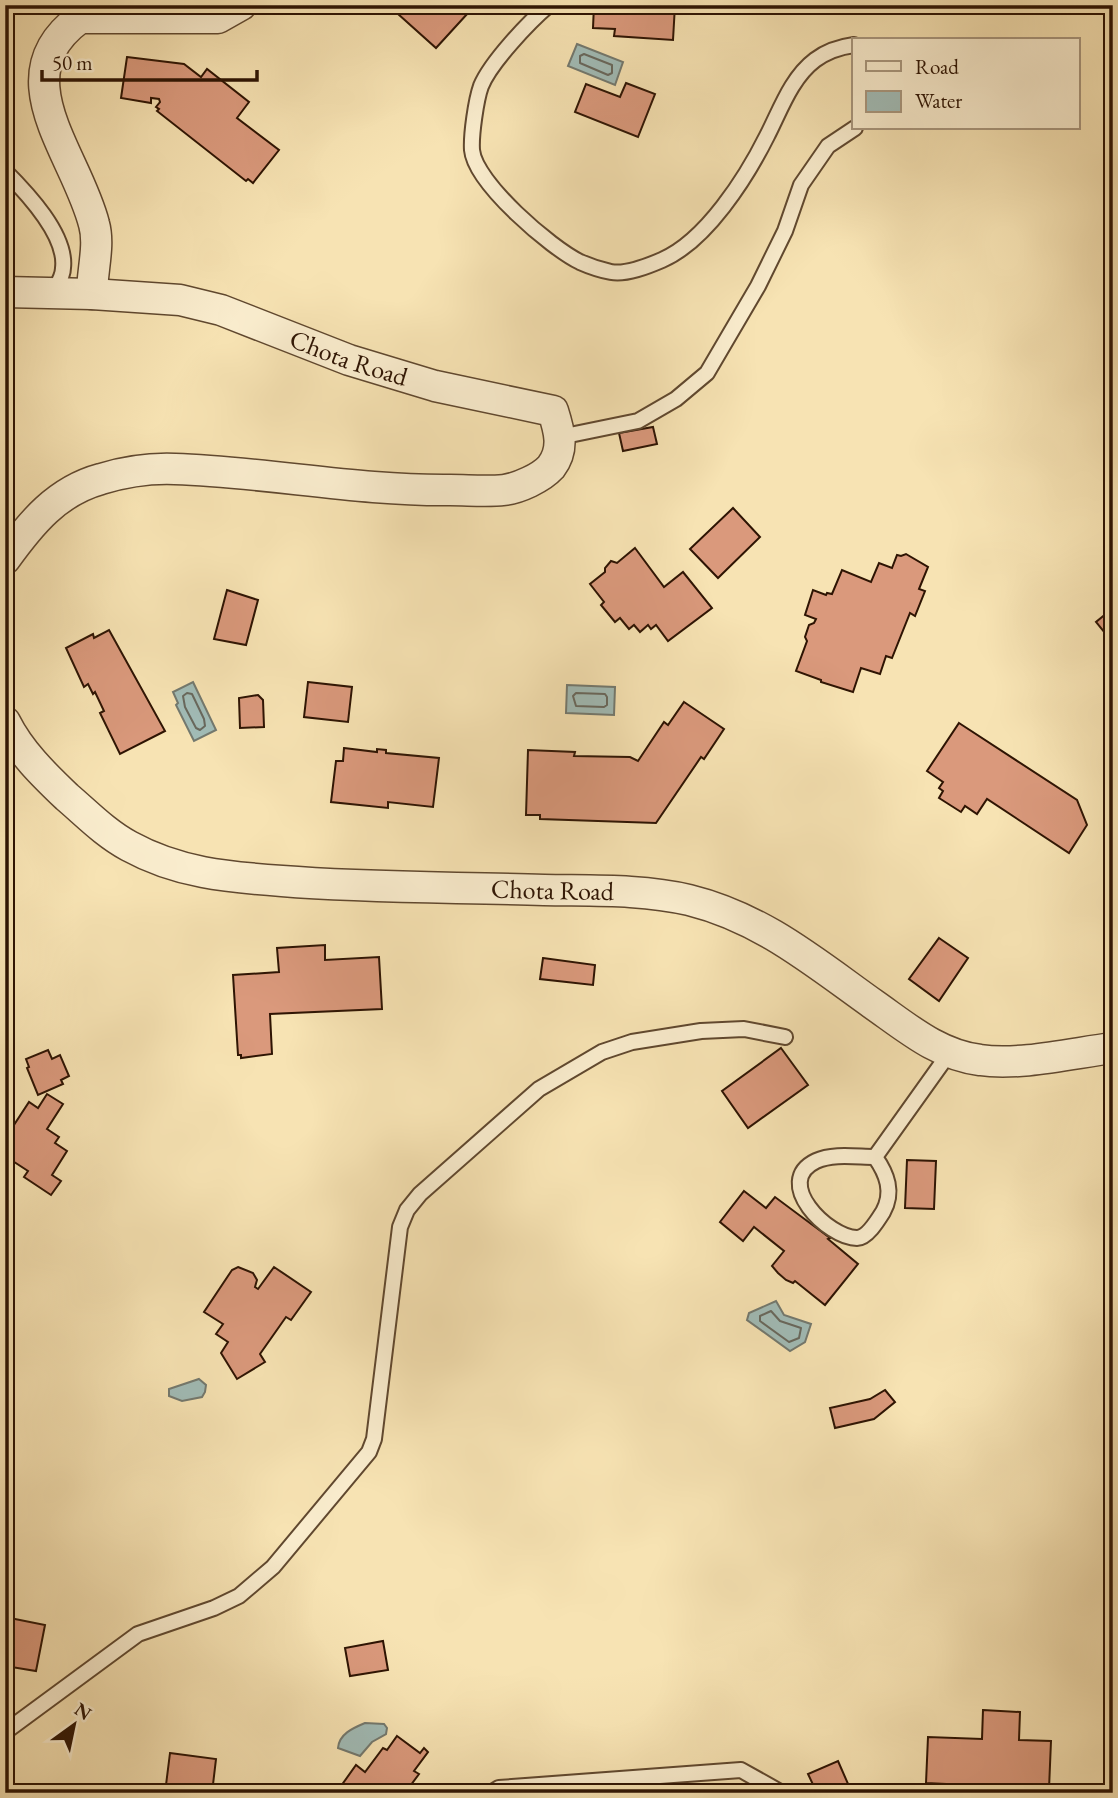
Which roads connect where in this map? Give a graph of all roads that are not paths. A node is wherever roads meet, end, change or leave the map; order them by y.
1 (241, 5) edge
2 (549, 5) edge
3 (852, 45) edge
4 (852, 130) edge
5 (5, 171) edge
6 (5, 292) edge
7 (53, 293) junction
8 (92, 293) junction
9 (560, 437) junction
10 (5, 559) edge
11 (5, 722) edge
12 (785, 1037) dead end
13 (1113, 1048) edge
14 (950, 1052) junction
15 (875, 1157) junction
16 (5, 1732) edge
17 (491, 1793) edge
18 (782, 1793) edge

1 - 8 street
2 - 3 lane
4 - 9 lane
5 - 7 lane
6 - 7 street, Chota Road
7 - 8 street, Chota Road
8 - 9 street, Chota Road
9 - 10 street
11 - 14 street, Chota Road
12 - 16 lane
13 - 14 street, Chota Road
14 - 15 lane
15 - 15 lane
17 - 18 lane

